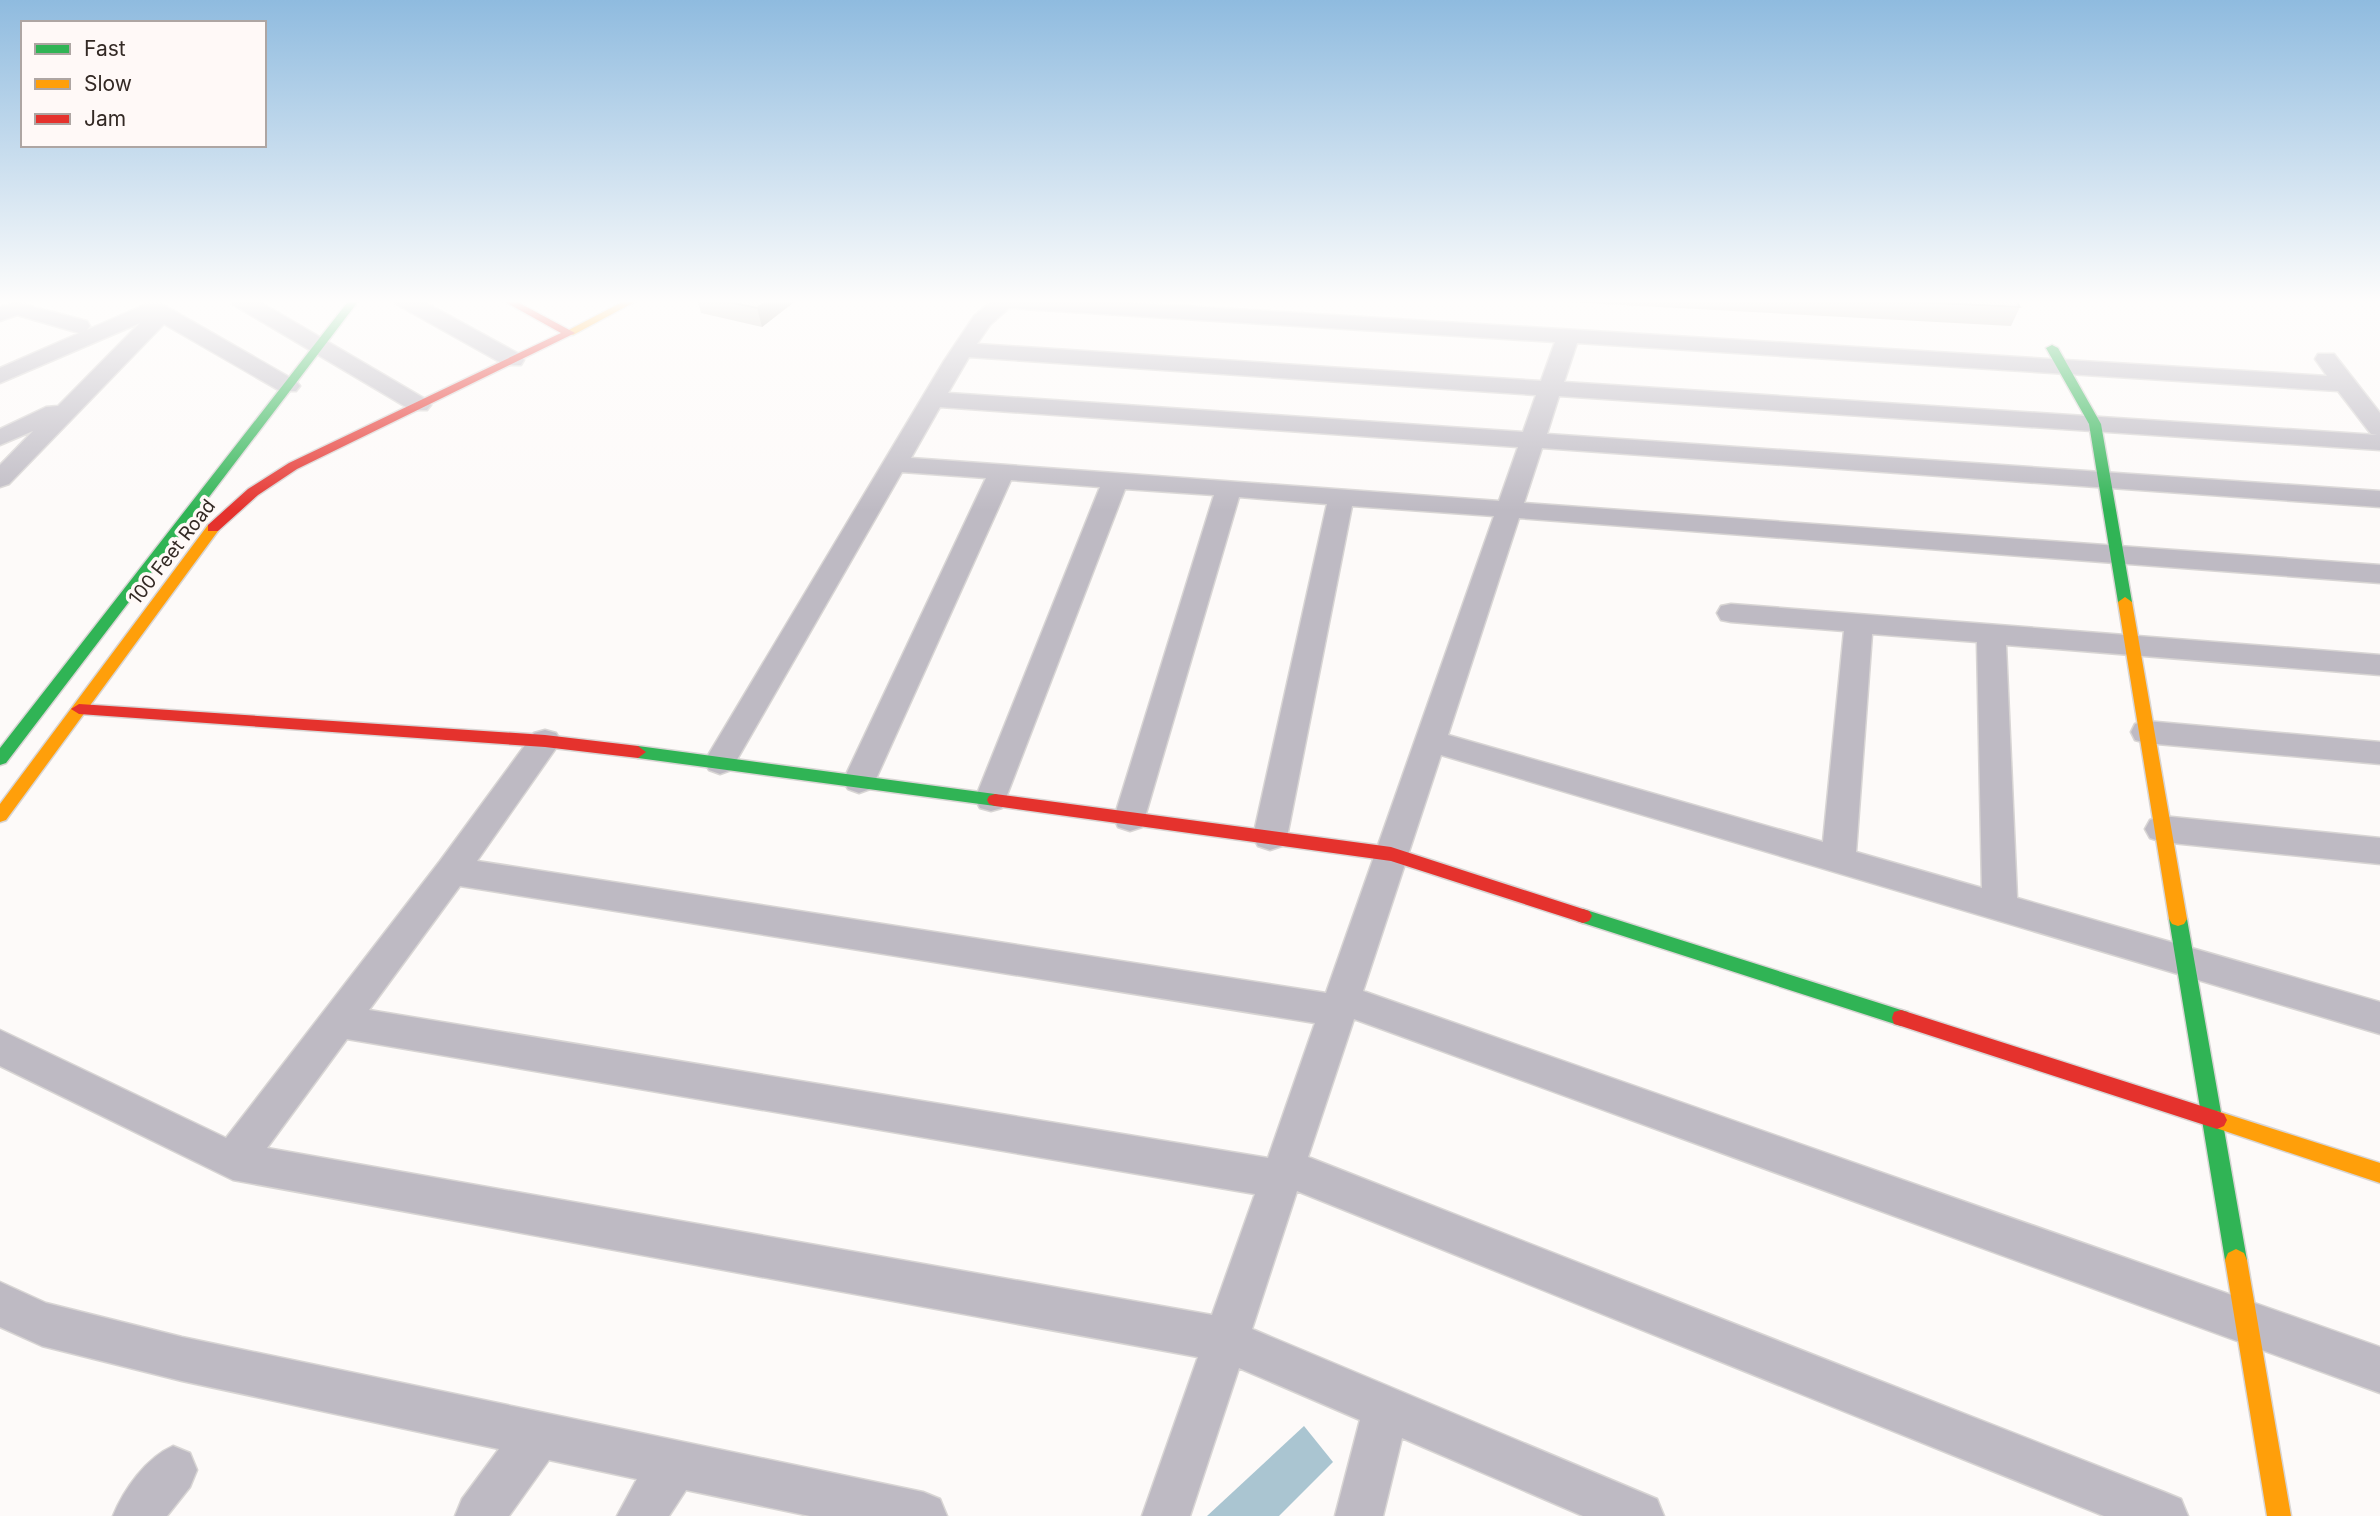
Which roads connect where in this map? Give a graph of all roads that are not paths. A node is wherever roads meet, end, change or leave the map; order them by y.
1 (106, 370) edge
2 (260, 370) edge
3 (300, 370) edge
4 (362, 370) edge
5 (493, 370) edge
6 (950, 370) edge
7 (1260, 370) edge
8 (1556, 370) edge
9 (2064, 370) edge
10 (2193, 370) edge
11 (2334, 370) edge
12 (2345, 384) junction
13 (288, 386) junction
14 (1550, 389) junction
15 (933, 399) junction
16 (74, 402) junction
17 (419, 405) junction
18 (2095, 424) junction
19 (2380, 429) edge
20 (0, 438) edge
21 (1533, 440) junction
22 (2380, 443) edge
23 (894, 464) junction
24 (1002, 472) junction
25 (0, 479) edge
26 (2104, 480) junction
27 (1115, 481) junction
28 (1229, 489) junction
29 (1341, 497) junction
30 (2380, 499) edge
31 (1509, 510) junction
32 (2117, 555) junction
33 (2380, 574) edge
34 (1731, 614) dead end
35 (1859, 624) junction
36 (1992, 634) junction
37 (2132, 645) junction
38 (2380, 665) edge
39 (79, 709) junction
40 (2146, 733) junction
41 (545, 741) junction
42 (1430, 741) junction
43 (2380, 753) edge
44 (0, 759) edge
45 (720, 762) junction
46 (859, 781) junction
47 (991, 799) junction
48 (0, 816) edge
49 (1130, 818) junction
50 (2162, 829) junction
51 (1270, 837) junction
52 (2380, 850) edge
53 (1391, 854) junction
54 (1838, 860) junction
55 (452, 871) junction
56 (2000, 907) junction
57 (2185, 961) junction
58 (1340, 1005) junction
59 (2380, 1018) edge
60 (339, 1021) junction
61 (0, 1047) edge
62 (2211, 1120) junction
63 (233, 1161) junction
64 (1283, 1173) junction
65 (2380, 1173) edge
66 (0, 1304) edge
67 (2246, 1322) junction
68 (1226, 1340) junction
69 (2380, 1370) edge
70 (1385, 1408) junction
71 (539, 1435) junction
72 (676, 1463) junction
73 (173, 1469) dead end
74 (820, 1506) edge
75 (137, 1516) edge
76 (479, 1516) edge
77 (641, 1516) edge
78 (923, 1516) edge
79 (1166, 1516) edge
80 (1359, 1516) edge
81 (1640, 1516) edge
82 (2164, 1516) edge
83 (2279, 1516) edge

1 - 16 street
2 - 13 street
3 - 13 street, 100 Feet Road
4 - 17 street
5 - 17 street, 100 Feet Road
6 - 15 street
7 - 14 street
8 - 14 street
9 - 18 street
10 - 12 street
11 - 12 street
12 - 19 street
13 - 44 street, 100 Feet Road
14 - 18 street
14 - 21 street
15 - 21 street
15 - 23 street
16 - 20 street
16 - 25 street
17 - 39 street, 100 Feet Road
18 - 22 street
18 - 26 street
21 - 26 street
21 - 31 street
23 - 24 street
23 - 45 street
24 - 27 street
24 - 46 street
26 - 30 street
26 - 32 street
27 - 28 street
27 - 47 street
28 - 29 street
28 - 49 street
29 - 31 street
29 - 51 street
31 - 32 street
31 - 42 street
32 - 33 street
32 - 37 street
34 - 35 street
35 - 36 street
35 - 54 street
36 - 37 street
36 - 56 street
37 - 38 street
37 - 40 street
39 - 41 street
39 - 48 street, 100 Feet Road
40 - 43 street
40 - 50 street
41 - 45 street
41 - 55 street
42 - 53 street
42 - 54 street
45 - 46 street
46 - 47 street
47 - 49 street
49 - 51 street
50 - 52 street
50 - 57 street
51 - 53 street
53 - 58 street
53 - 62 street
54 - 56 street
55 - 58 street
55 - 60 street
56 - 57 street
57 - 59 street
57 - 62 street
58 - 64 street
58 - 67 street
60 - 63 street
60 - 64 street
61 - 63 street
62 - 65 street
62 - 67 street
63 - 68 street
64 - 68 street
64 - 82 street
66 - 71 street
67 - 69 street
67 - 83 street
68 - 70 street
68 - 79 street
70 - 80 street
70 - 81 street
71 - 72 street
71 - 76 street
72 - 74 street
72 - 77 street
73 - 75 street
74 - 78 street

